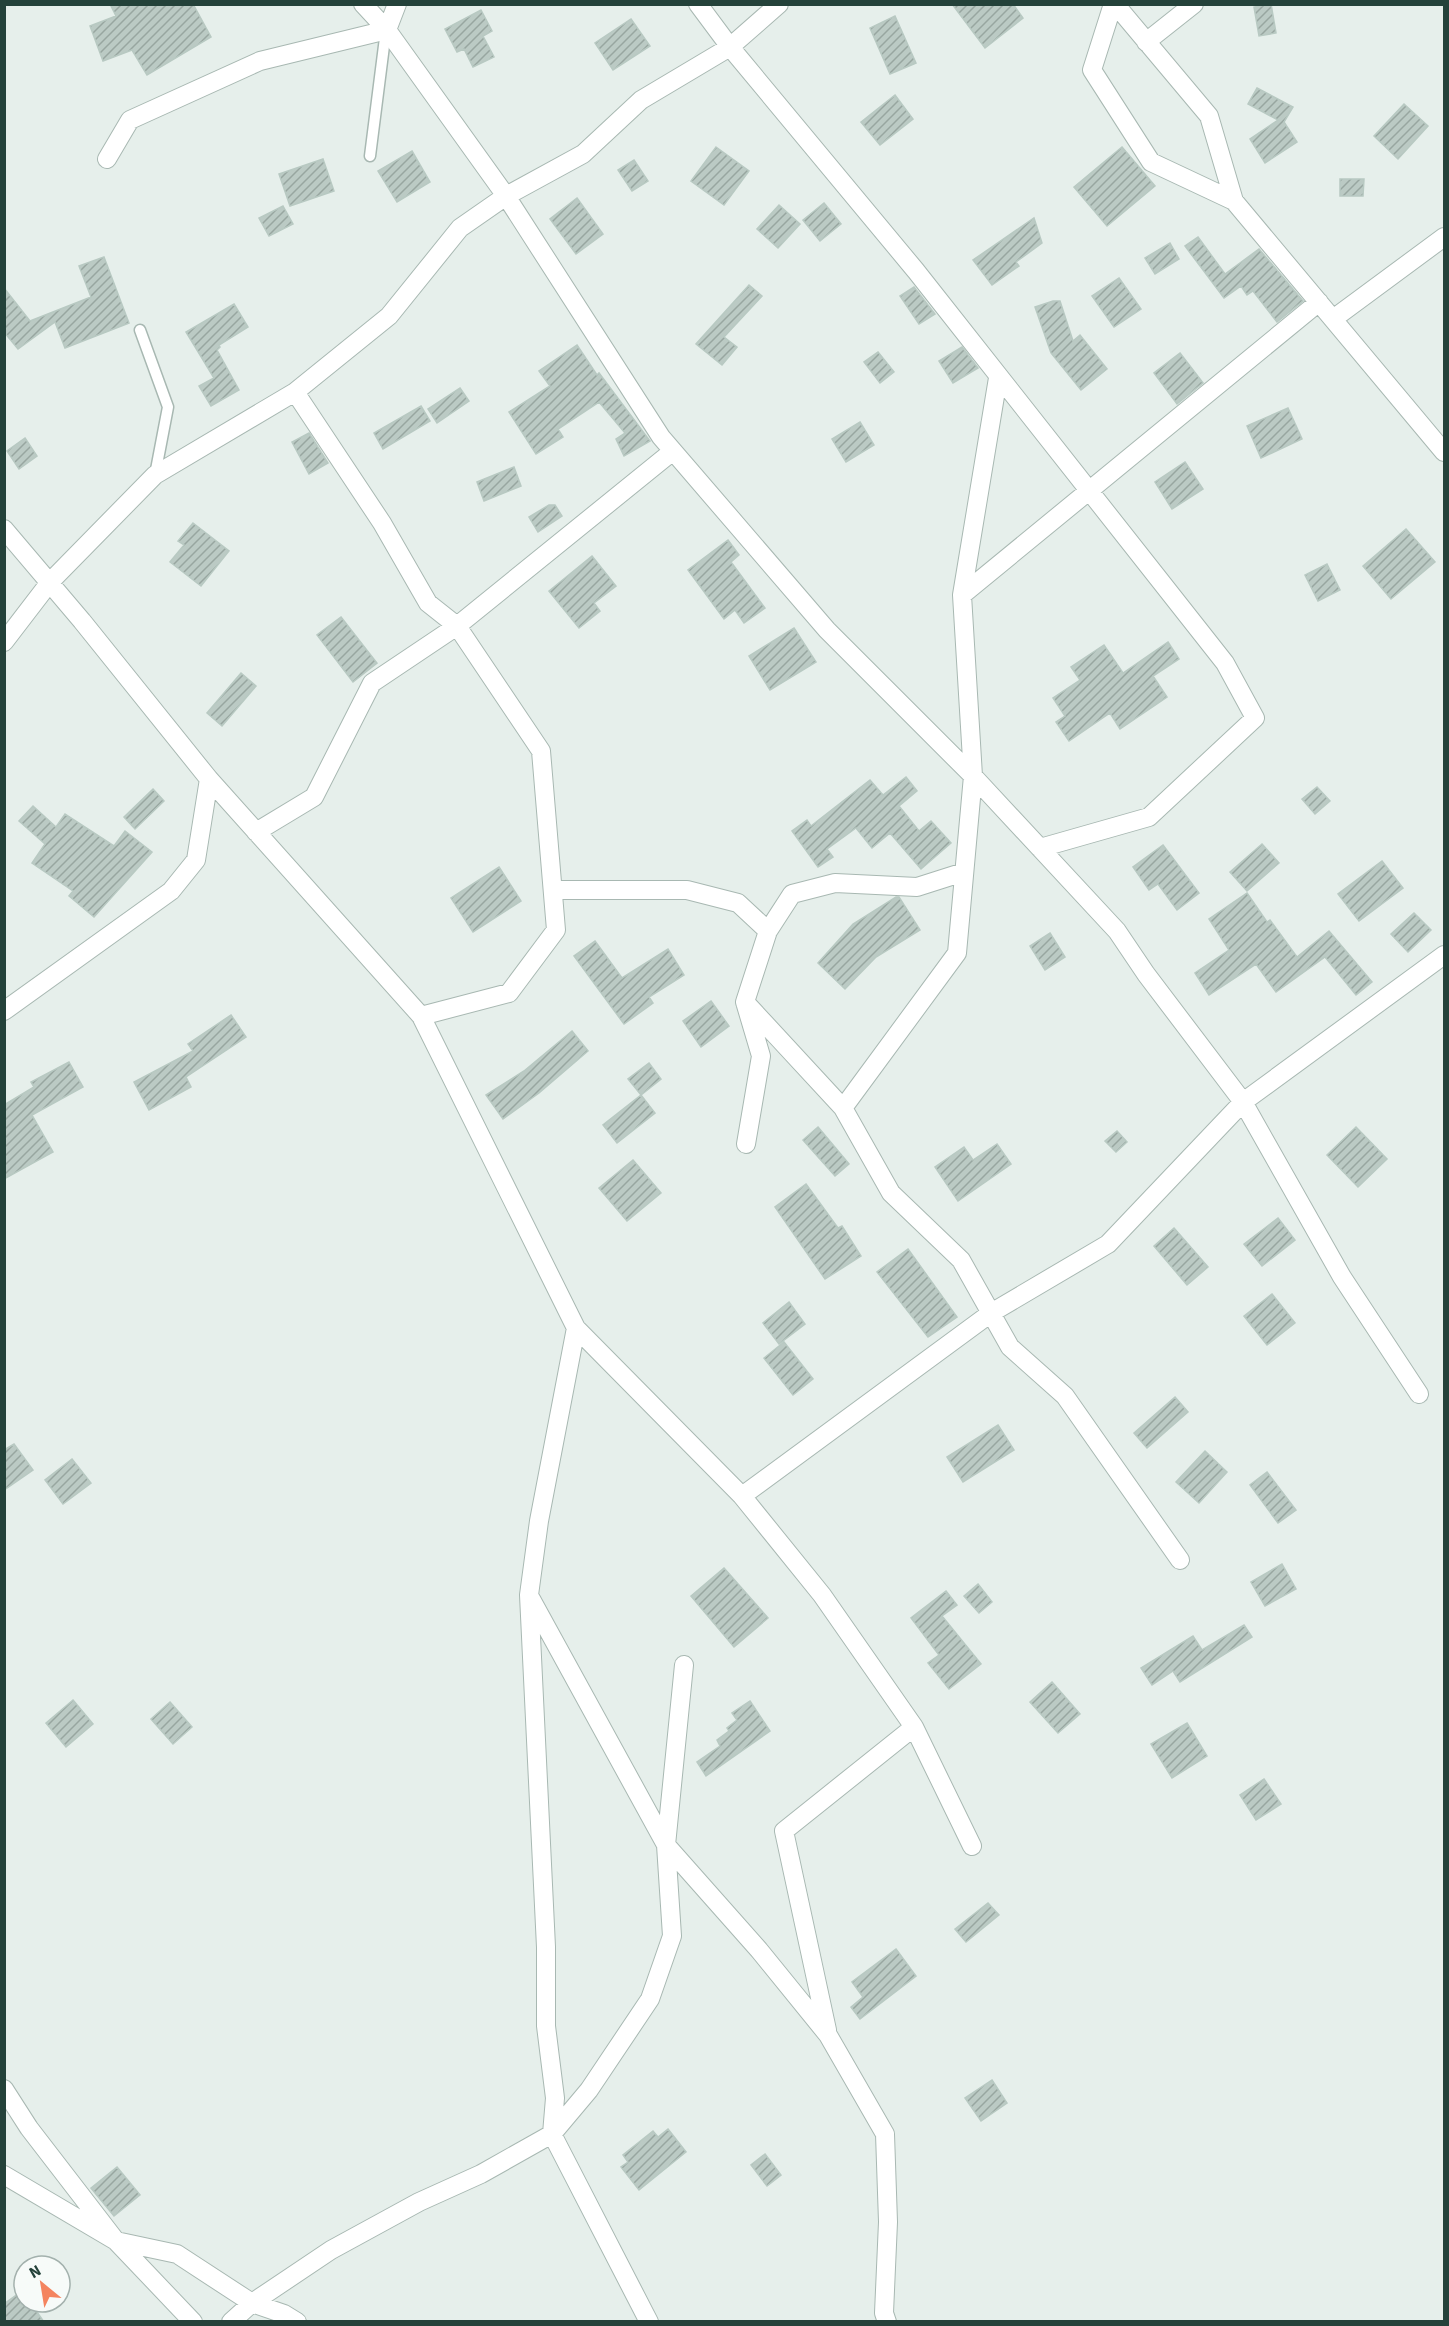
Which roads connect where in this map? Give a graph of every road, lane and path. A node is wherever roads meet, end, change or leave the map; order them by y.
1 (363, 4) edge
2 (397, 4) edge
3 (698, 4) edge
4 (779, 4) edge
5 (1114, 4) edge
6 (1194, 4) edge
7 (387, 30) junction
8 (1146, 42) junction
9 (730, 47) junction
10 (370, 156) dead end
11 (106, 159) dead end
12 (506, 196) junction
13 (1234, 201) junction
14 (1444, 237) edge
15 (1319, 302) junction
16 (1333, 319) junction
17 (140, 330) dead end
18 (998, 378) junction
19 (295, 392) junction
20 (673, 451) junction
21 (1444, 452) edge
22 (155, 475) junction
23 (1090, 492) junction
24 (4, 529) edge
25 (50, 582) junction
26 (963, 595) junction
27 (457, 626) junction
28 (4, 642) edge
29 (973, 776) junction
30 (209, 779) junction
31 (256, 832) junction
32 (1040, 848) junction
33 (964, 872) junction
34 (553, 890) junction
35 (768, 931) junction
36 (1444, 956) edge
37 (745, 1002) junction
38 (4, 1011) edge
39 (421, 1016) junction
40 (1243, 1102) junction
41 (843, 1108) junction
42 (746, 1144) dead end
43 (991, 1313) junction
44 (576, 1328) junction
45 (1419, 1394) dead end
46 (742, 1496) junction
47 (1180, 1560) dead end
48 (529, 1595) junction
49 (684, 1665) dead end
50 (914, 1727) junction
51 (666, 1845) junction
52 (972, 1846) dead end
53 (828, 2035) junction
54 (4, 2089) edge
55 (552, 2134) junction
56 (4, 2175) edge
57 (116, 2241) junction
58 (252, 2303) junction
59 (193, 2322) edge
60 (231, 2322) edge
61 (297, 2322) edge
62 (649, 2322) edge
63 (887, 2322) edge

1 - 7 street
2 - 7 street
3 - 9 street
4 - 9 street
5 - 8 street
5 - 13 street
6 - 8 street
7 - 10 lane
7 - 11 street
7 - 12 street
8 - 13 street
9 - 12 street
9 - 18 street
12 - 19 street
12 - 20 street
13 - 15 street
14 - 16 street
15 - 16 street
15 - 23 street
16 - 21 street
17 - 22 lane
18 - 23 street
18 - 26 street
19 - 22 street
19 - 27 street
20 - 27 street
20 - 29 street
22 - 25 street
23 - 26 street
23 - 32 street
24 - 25 street
25 - 28 street
25 - 30 street
26 - 29 street
27 - 31 street
27 - 34 street
29 - 32 street
29 - 33 street
30 - 31 street
30 - 38 street
31 - 39 street
32 - 40 street
33 - 35 street
33 - 41 street
34 - 35 street
34 - 39 street
35 - 37 street
36 - 40 street
37 - 41 street
37 - 42 street
39 - 44 street
40 - 43 street
40 - 45 street
41 - 43 street
43 - 46 street
43 - 47 street
44 - 46 street
44 - 48 street
46 - 50 street
48 - 51 street
48 - 55 street
49 - 51 street
50 - 52 street
50 - 53 street
51 - 53 street
51 - 55 street
53 - 63 street
54 - 57 street
55 - 58 street
55 - 62 street
56 - 57 street
57 - 58 street
57 - 59 street
58 - 60 street
58 - 61 street

